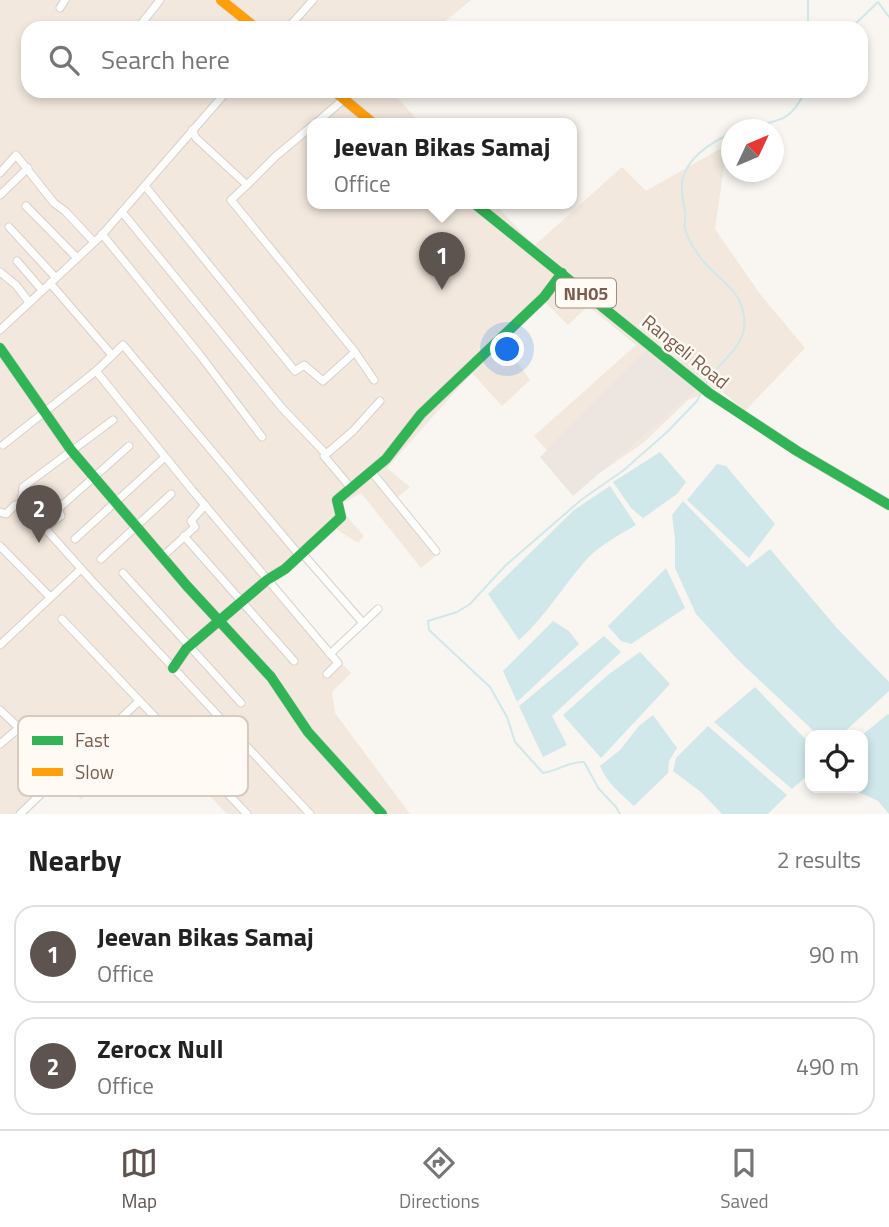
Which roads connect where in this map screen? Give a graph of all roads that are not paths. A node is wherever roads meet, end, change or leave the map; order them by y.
1 (65, 0) edge
2 (160, 0) edge
3 (221, 0) edge
4 (313, 0) edge
5 (60, 8) dead end
6 (144, 21) edge
7 (247, 21) edge
8 (294, 21) edge
9 (221, 98) edge
10 (344, 99) joint
11 (322, 118) edge
12 (367, 118) edge
13 (192, 130) junction
14 (307, 131) edge
15 (28, 168) junction
16 (0, 173) edge
17 (247, 185) junction
18 (145, 186) junction
19 (0, 195) edge
20 (26, 206) dead end
21 (481, 209) edge
22 (122, 212) junction
23 (9, 227) dead end
24 (102, 234) junction
25 (94, 242) junction
26 (77, 258) junction
27 (17, 261) dead end
28 (0, 272) edge
29 (562, 273) junction
30 (53, 280) junction
31 (42, 290) junction
32 (29, 302) junction
33 (0, 330) edge
34 (0, 348) edge
35 (355, 352) junction
36 (112, 355) junction
37 (96, 371) junction
38 (374, 380) dead end
39 (380, 401) dead end
40 (44, 412) junction
41 (113, 420) dead end
42 (262, 437) dead end
43 (3, 445) dead end
44 (129, 446) dead end
45 (71, 450) junction
46 (326, 454) junction
47 (165, 457) junction
48 (371, 471) junction
49 (93, 476) junction
50 (351, 488) junction
51 (171, 495) dead end
52 (115, 502) junction
53 (22, 505) junction
54 (205, 505) junction
55 (889, 505) edge
56 (2, 515) edge
57 (135, 527) junction
58 (44, 528) junction
59 (184, 536) junction
60 (75, 539) dead end
61 (0, 546) edge
62 (436, 551) dead end
63 (301, 554) junction
64 (162, 557) junction
65 (100, 559) dead end
66 (81, 569) junction
67 (123, 573) dead end
68 (267, 580) junction
69 (50, 597) junction
70 (241, 602) junction
71 (378, 609) dead end
72 (62, 620) dead end
73 (219, 622) junction
74 (363, 623) junction
75 (0, 645) edge
76 (190, 646) junction
77 (330, 654) junction
78 (294, 661) dead end
79 (173, 668) junction
80 (327, 674) dead end
81 (241, 703) dead end
82 (136, 704) dead end
83 (0, 710) edge
84 (123, 716) edge
85 (154, 716) edge
86 (218, 716) edge
87 (18, 727) edge
88 (18, 729) edge
89 (0, 744) edge
90 (248, 748) edge
91 (39, 796) edge
92 (230, 796) edge
93 (20, 814) edge
94 (247, 814) edge
95 (310, 814) edge
96 (382, 814) edge

1 - 5 street
2 - 6 street
3 - 7 street
4 - 8 street
9 - 13 street
10 - 11 street
10 - 12 street
13 - 17 street
13 - 18 street
14 - 17 street
15 - 16 street
15 - 19 street
15 - 25 street
17 - 35 street
18 - 22 street
18 - 35 street
20 - 26 street
21 - 29 street, Rangeli Road / NH05
22 - 24 street
22 - 46 street
23 - 30 street
24 - 25 street
24 - 42 street
25 - 26 street
26 - 30 street
27 - 31 street
28 - 32 street
29 - 48 street
29 - 55 street, Rangeli Road / NH05
30 - 31 street
30 - 36 street
31 - 32 street
32 - 33 street
34 - 40 street
35 - 38 street
36 - 37 street
36 - 63 street
37 - 40 street
37 - 47 street
39 - 46 street
40 - 43 street
40 - 45 street
41 - 45 street
44 - 49 street
45 - 49 street
45 - 53 street
46 - 50 street
47 - 52 street
47 - 54 street
48 - 50 street
48 - 62 street
49 - 52 street
49 - 58 street
50 - 63 street
51 - 57 street
52 - 57 street
52 - 60 street
53 - 56 street
53 - 58 street
54 - 59 street
54 - 68 street
57 - 64 street
57 - 65 street
58 - 66 street
59 - 64 street
59 - 70 street
61 - 69 street
63 - 68 street
63 - 74 street
64 - 73 street
66 - 69 street
66 - 79 street
67 - 76 street
68 - 70 street
68 - 77 street
69 - 75 street
70 - 73 street
70 - 78 street
71 - 74 street
72 - 85 street
73 - 76 street
73 - 96 street
74 - 77 street
76 - 79 street
76 - 81 street
77 - 80 street
79 - 86 street
82 - 84 street
83 - 87 street
88 - 89 street
90 - 95 street
91 - 93 street
92 - 94 street

